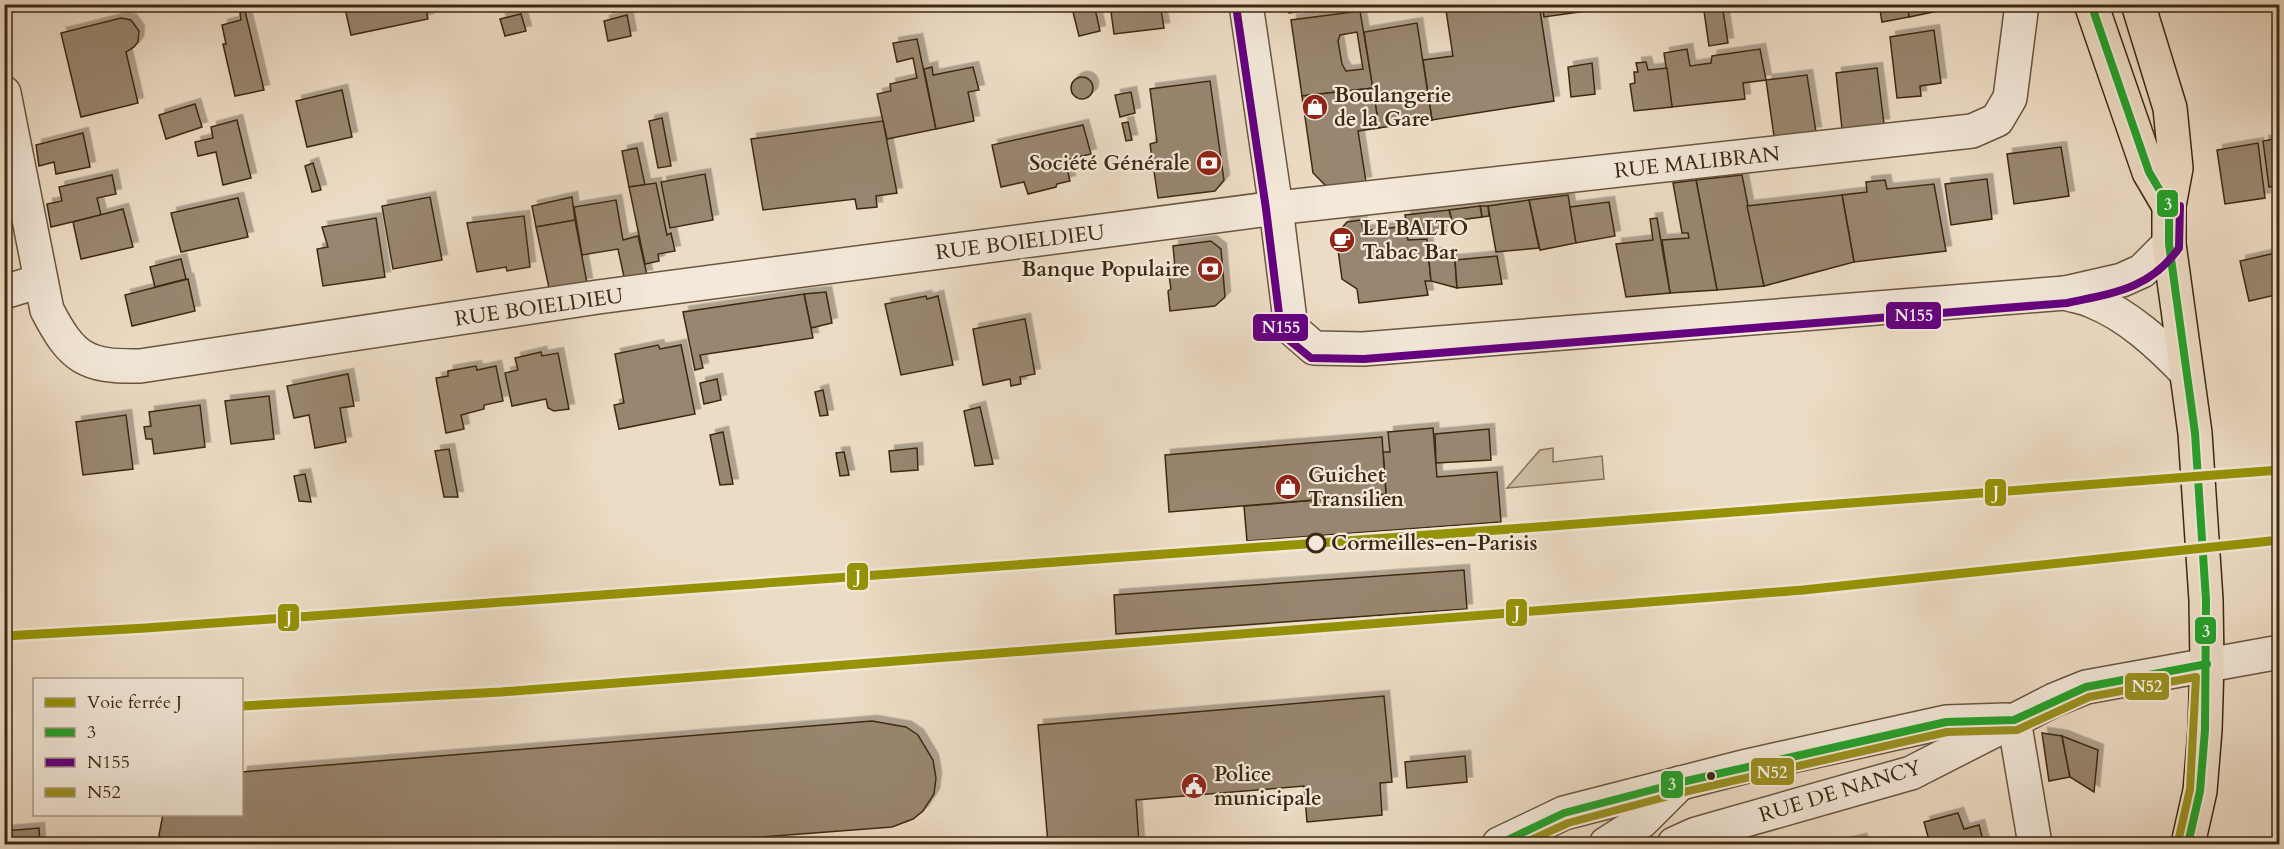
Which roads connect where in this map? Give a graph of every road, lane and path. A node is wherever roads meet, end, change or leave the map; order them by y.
1 (1246, 4) edge
2 (2022, 4) edge
3 (2091, 4) edge
4 (2138, 4) edge
5 (4, 93) edge
6 (2169, 206) junction
7 (1276, 208) junction
8 (2169, 243) junction
9 (40, 281) junction
10 (4, 292) edge
11 (2065, 293) junction
12 (2186, 372) junction
13 (2280, 652) edge
14 (2207, 664) junction
15 (2014, 720) junction
16 (1682, 782) junction
17 (1498, 844) edge
18 (1606, 844) edge
19 (1674, 844) edge
20 (2036, 844) edge
21 (2188, 844) edge

1 - 7 street
2 - 7 street, RUE MALIBRAN
3 - 6 main road
4 - 6 main road
5 - 9 street, RUE BOIELDIEU
6 - 8 main road
7 - 9 street, RUE BOIELDIEU
7 - 11 street
8 - 11 street
8 - 12 main road
9 - 10 street
11 - 12 street
12 - 14 main road
13 - 14 street, RUE DE NANCY
14 - 15 street, RUE DE NANCY
14 - 21 main road
15 - 16 street
15 - 19 street, RUE DE NANCY
15 - 20 street
16 - 17 street
16 - 18 street

